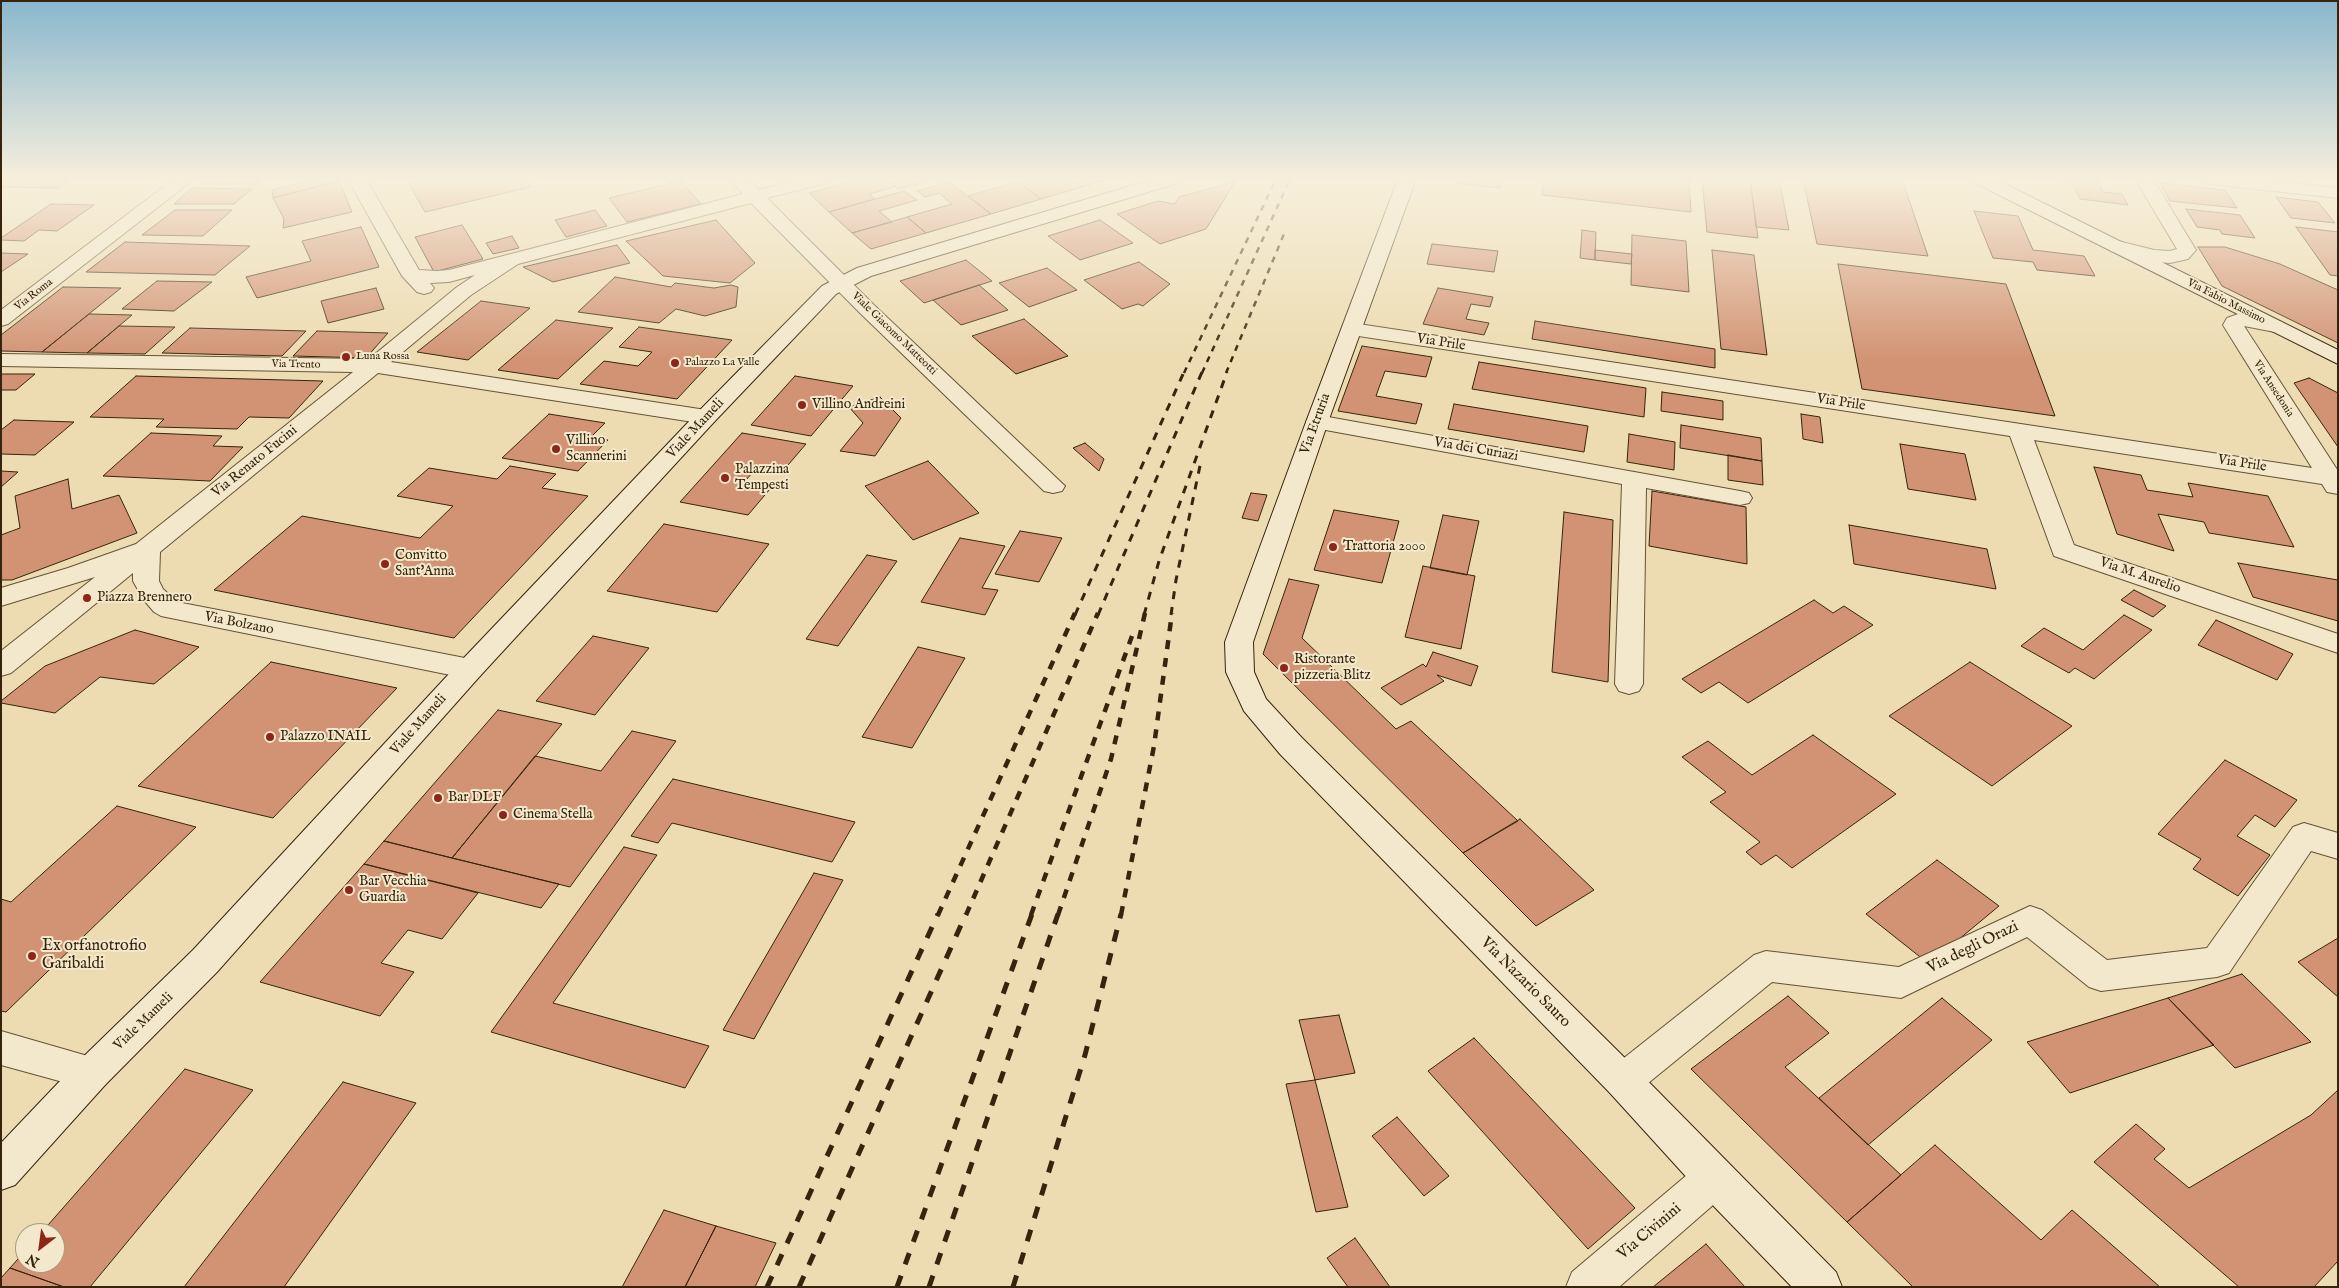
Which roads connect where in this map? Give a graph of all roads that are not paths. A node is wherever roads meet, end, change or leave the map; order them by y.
1 (107, 239) edge
2 (391, 239) edge
3 (591, 239) edge
4 (798, 239) edge
5 (973, 239) edge
6 (1385, 239) edge
7 (2102, 239) edge
8 (2180, 239) edge
9 (2118, 247) junction
10 (511, 260) junction
11 (412, 276) junction
12 (841, 282) junction
13 (1, 320) edge
14 (428, 321) junction
15 (2275, 326) junction
16 (1352, 329) junction
17 (2338, 358) edge
18 (1, 360) edge
19 (374, 366) junction
20 (706, 417) junction
21 (1317, 422) junction
22 (2018, 430) junction
23 (1634, 478) junction
24 (2334, 484) edge
25 (1054, 486) dead end
26 (1740, 498) dead end
27 (147, 549) junction
28 (1, 597) edge
29 (2338, 644) edge
30 (1, 666) edge
31 (470, 669) junction
32 (1240, 672) joint
33 (1629, 684) dead end
34 (2338, 846) edge
35 (1, 1048) edge
36 (92, 1073) junction
37 (1623, 1081) junction
38 (1, 1171) edge
39 (1714, 1178) junction
40 (1587, 1287) edge
41 (1821, 1287) edge

1 - 13 street, Via Roma
2 - 11 street
3 - 10 street, Via Renato Fucini
4 - 12 street, Viale Giacomo Matteotti
5 - 12 street, Viale Mameli
6 - 16 street, Via Etruria
7 - 9 street, Via Fabio Massimo
8 - 9 street
9 - 15 street, Via Fabio Massimo
10 - 11 street, Via Renato Fucini
10 - 14 street, Via Renato Fucini
11 - 14 street
12 - 20 street, Viale Mameli
12 - 25 street, Viale Giacomo Matteotti
14 - 19 street, Via Renato Fucini
15 - 17 street, Via Fabio Massimo
15 - 24 street, Via Ansedonia
16 - 21 street, Via Etruria
16 - 22 street, Via Prile
18 - 19 street, Via Trento
19 - 20 street, Via Trento
19 - 27 street, Via Renato Fucini
20 - 31 street, Viale Mameli
21 - 23 street, Via dei Curiazi
21 - 32 street, Via Etruria
22 - 24 street, Via Prile
22 - 29 street, Via M. Aurelio
23 - 26 street, Via dei Curiazi
23 - 33 street
27 - 28 street
27 - 30 street, Via Renato Fucini
27 - 31 street, Via Bolzano
31 - 36 street, Viale Mameli
32 - 37 street, Via Nazario Sauro
34 - 37 street, Via degli Orazi
35 - 36 street
36 - 38 street, Viale Mameli
37 - 39 street, Via Nazario Sauro
39 - 40 street, Via Civinini
39 - 41 street, Via Nazario Sauro

